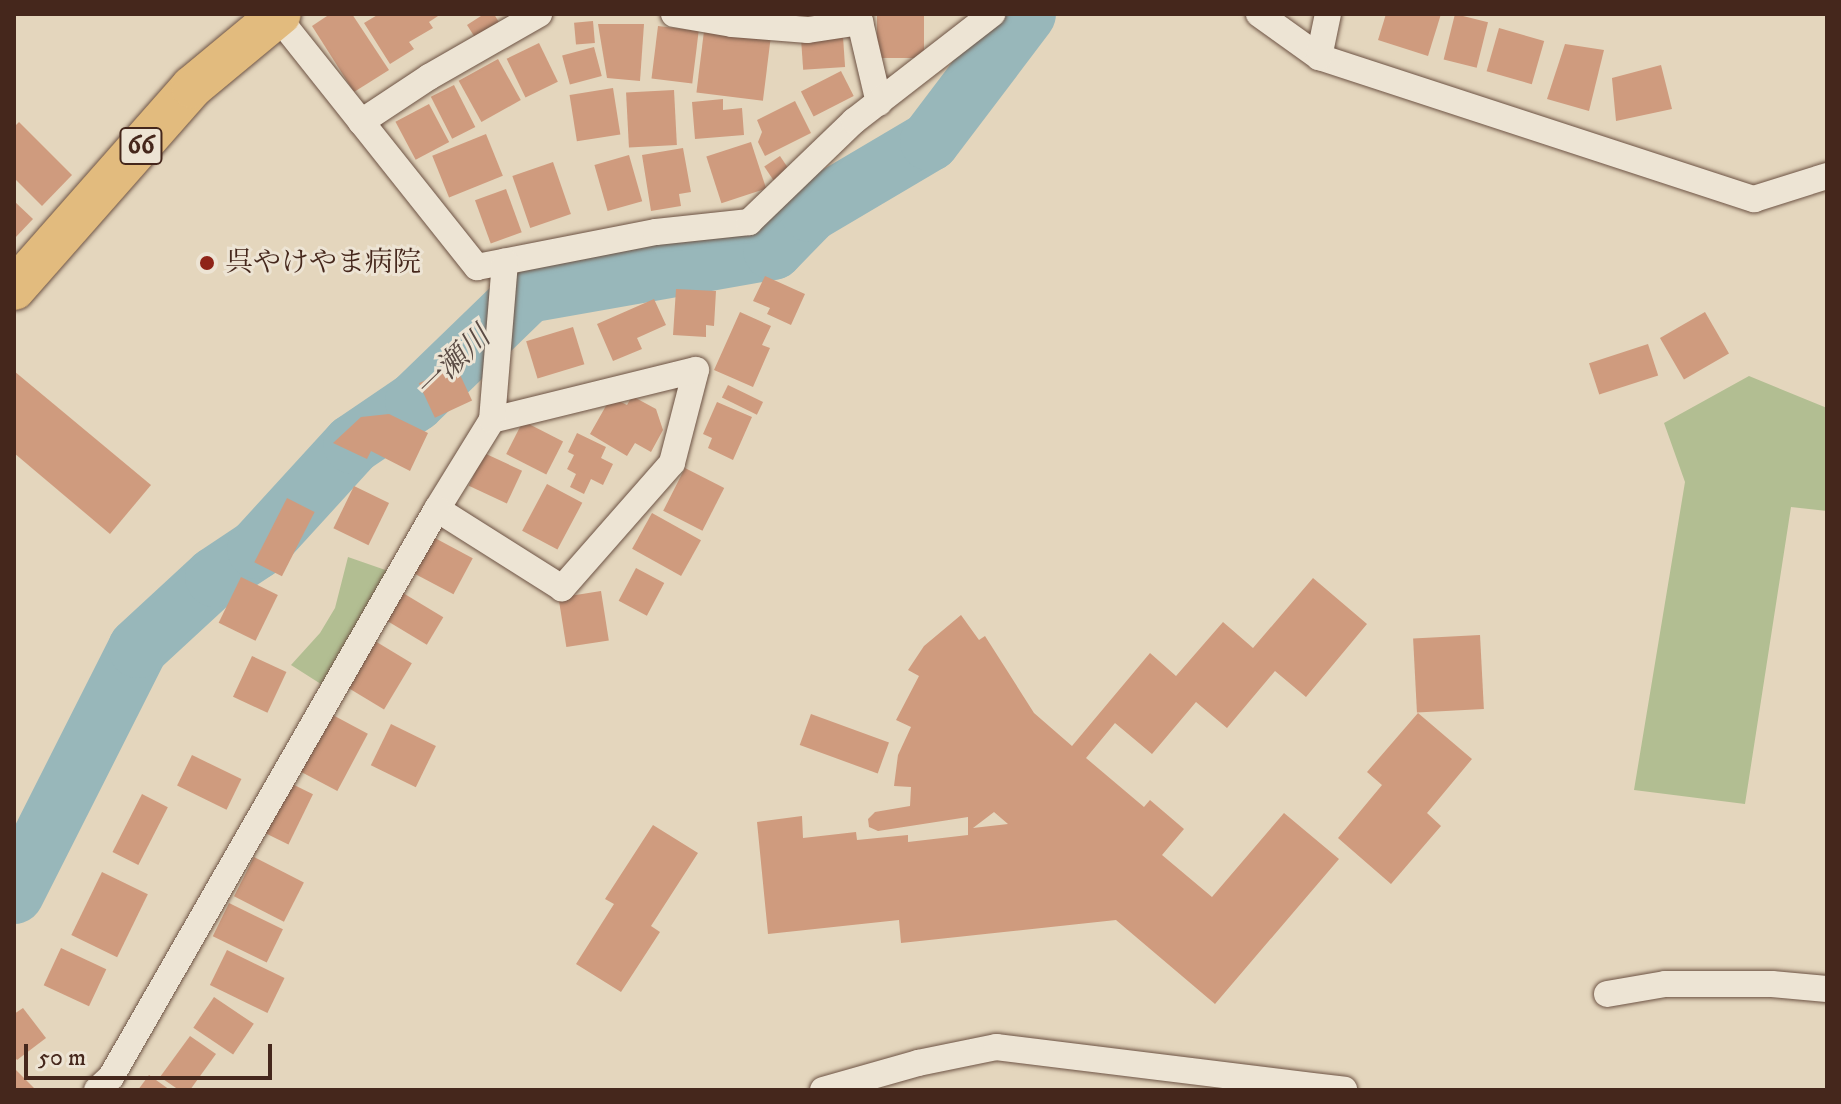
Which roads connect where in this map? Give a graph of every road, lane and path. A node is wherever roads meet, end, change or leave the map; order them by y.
1 (539, 14) edge
2 (674, 14) edge
3 (992, 14) edge
4 (1259, 14) edge
5 (1328, 14) edge
6 (278, 15) edge
7 (1319, 57) junction
8 (879, 103) junction
9 (361, 122) junction
10 (1827, 176) edge
11 (505, 262) junction
12 (14, 289) edge
13 (492, 420) junction
14 (437, 509) junction
15 (1827, 989) edge
16 (1607, 994) dead end
17 (97, 1090) edge
18 (823, 1090) edge
19 (1344, 1090) edge

1 - 9 street
2 - 8 street
3 - 8 street
4 - 7 street
5 - 7 street
6 - 9 street
6 - 12 main road, 66
7 - 10 street
8 - 11 street
9 - 11 street
11 - 13 street
13 - 14 street
13 - 14 street
14 - 17 street
15 - 16 street
18 - 19 street

